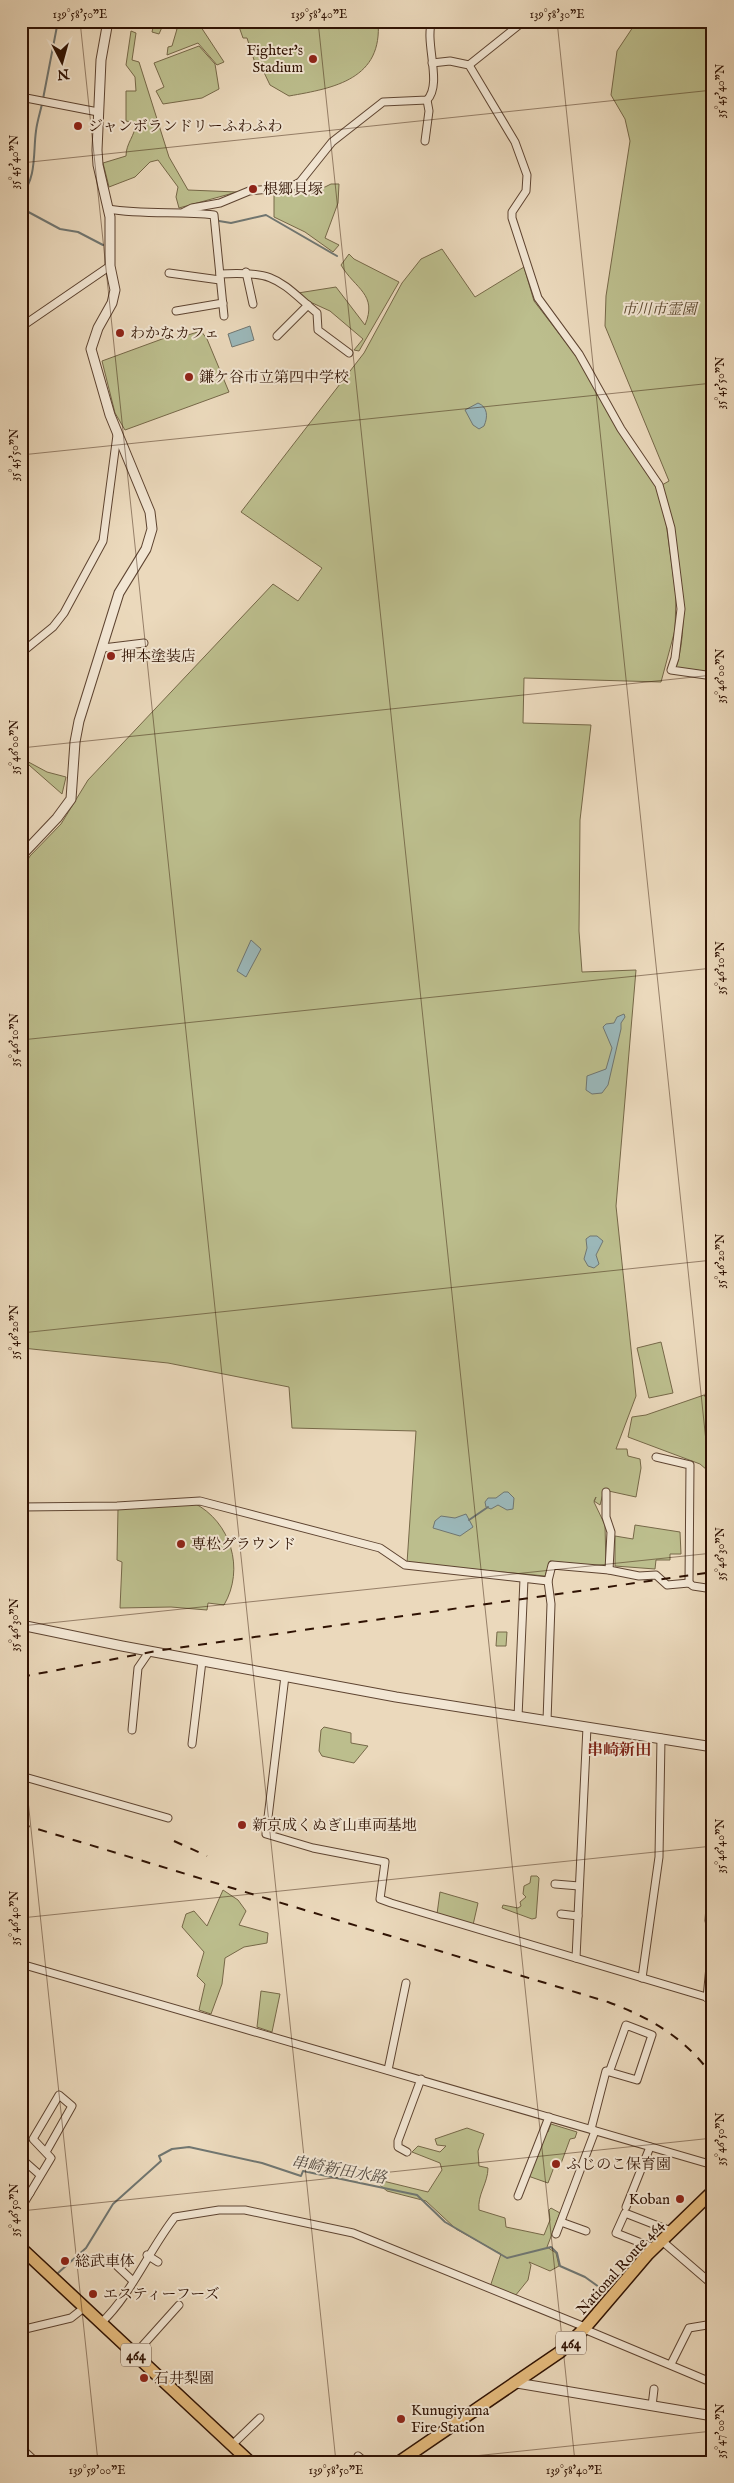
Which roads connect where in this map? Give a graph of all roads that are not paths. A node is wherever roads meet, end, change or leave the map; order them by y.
1 (108, 21) edge
2 (432, 21) edge
3 (524, 21) edge
4 (432, 63) junction
5 (469, 65) junction
6 (21, 97) edge
7 (427, 100) junction
8 (98, 112) junction
9 (425, 142) dead end
10 (108, 209) junction
11 (184, 212) junction
12 (110, 266) junction
13 (246, 272) junction
14 (169, 273) dead end
15 (220, 277) junction
16 (223, 303) junction
17 (253, 304) dead end
18 (308, 305) junction
19 (176, 311) dead end
20 (224, 316) dead end
21 (21, 327) edge
22 (277, 336) dead end
23 (349, 353) dead end
24 (117, 434) junction
25 (144, 643) dead end
26 (103, 648) junction
27 (21, 653) edge
28 (713, 676) edge
29 (21, 856) edge
30 (713, 1394) edge
31 (713, 1400) edge
32 (656, 1457) dead end
33 (606, 1492) dead end
34 (21, 1507) edge
35 (609, 1570) junction
36 (524, 1579) junction
37 (548, 1582) junction
38 (689, 1583) junction
39 (713, 1589) edge
40 (21, 1625) edge
41 (149, 1652) junction
42 (202, 1661) junction
43 (284, 1676) junction
44 (518, 1717) junction
45 (547, 1721) junction
46 (587, 1727) junction
47 (132, 1730) dead end
48 (661, 1738) junction
49 (192, 1744) dead end
50 (713, 1747) edge
51 (21, 1776) edge
52 (168, 1818) dead end
53 (713, 1862) edge
54 (555, 1884) dead end
55 (579, 1886) junction
56 (562, 1914) dead end
57 (578, 1916) junction
58 (713, 1923) edge
59 (713, 1935) edge
60 (576, 1958) junction
61 (21, 1964) edge
62 (642, 1978) junction
63 (406, 1983) dead end
64 (710, 1998) edge
65 (388, 2070) junction
66 (610, 2070) junction
67 (421, 2079) junction
68 (549, 2117) junction
69 (593, 2130) junction
70 (650, 2147) junction
71 (46, 2152) junction
72 (407, 2152) dead end
73 (23, 2160) dead end
74 (713, 2165) edge
75 (40, 2175) junction
76 (21, 2186) edge
77 (713, 2191) edge
78 (30, 2192) junction
79 (518, 2196) dead end
80 (626, 2207) dead end
81 (21, 2208) edge
82 (561, 2222) junction
83 (586, 2231) dead end
84 (671, 2231) junction
85 (556, 2234) dead end
86 (658, 2244) junction
87 (21, 2248) edge
88 (148, 2255) junction
89 (158, 2262) dead end
90 (116, 2265) dead end
91 (133, 2281) junction
92 (713, 2285) edge
93 (179, 2305) dead end
94 (84, 2307) junction
95 (102, 2323) junction
96 (713, 2324) edge
97 (22, 2328) edge
98 (585, 2328) junction
99 (135, 2354) junction
100 (672, 2364) junction
101 (517, 2383) junction
102 (713, 2383) edge
103 (654, 2389) dead end
104 (652, 2406) junction
105 (713, 2416) edge
106 (260, 2418) dead end
107 (232, 2445) junction
108 (21, 2448) edge
109 (358, 2456) dead end
110 (36, 2462) edge
111 (250, 2462) edge
112 (365, 2462) edge
113 (399, 2462) edge

1 - 8 street
2 - 4 street
3 - 5 street
4 - 5 street
4 - 7 street
5 - 28 street
6 - 8 street
7 - 9 street
7 - 11 street
8 - 10 street
10 - 11 street
10 - 12 street
11 - 15 street
12 - 21 street
12 - 24 street
13 - 15 street
13 - 17 street
13 - 18 street
14 - 15 street
15 - 16 street
16 - 19 street
16 - 20 street
18 - 22 street
18 - 23 street
24 - 26 street
24 - 27 street
25 - 26 street
26 - 29 street
30 - 31 street
32 - 38 street
33 - 35 street
34 - 36 street
35 - 37 street
35 - 38 street
36 - 37 street
36 - 44 street
37 - 45 street
38 - 39 street
40 - 41 street
41 - 42 street
41 - 47 street
42 - 43 street
42 - 49 street
43 - 44 street
43 - 60 street
44 - 45 street
45 - 46 street
46 - 48 street
46 - 55 street
48 - 50 street
48 - 62 street
51 - 52 street
53 - 58 street
54 - 55 street
55 - 57 street
56 - 57 street
57 - 60 street
59 - 64 street
60 - 62 street
61 - 65 street
62 - 64 street
63 - 65 street
65 - 67 street
66 - 66 street
66 - 69 street
67 - 68 street
67 - 72 street
68 - 69 street
68 - 79 street
69 - 70 street
69 - 82 street
70 - 74 street
70 - 80 street
71 - 71 street
71 - 75 street
73 - 75 street
75 - 78 street
76 - 78 street
77 - 84 highway, National Route 464 / 464
78 - 81 street
82 - 83 street
82 - 85 street
84 - 86 highway, National Route 464 / 464
84 - 86 street
86 - 92 street
86 - 98 highway, National Route 464 / 464
87 - 94 highway, 464
88 - 89 street
88 - 91 street
88 - 98 street
90 - 91 street
91 - 95 street
93 - 99 street
94 - 95 highway, 464
94 - 97 street
95 - 99 highway, 464
96 - 100 street
98 - 100 street
98 - 101 highway, National Route 464 / 464
99 - 107 highway, 464
100 - 102 street
101 - 104 street
101 - 113 highway, National Route 464 / 464
103 - 104 street
104 - 105 street
106 - 107 street
107 - 111 highway, 464
108 - 110 street
109 - 112 street

